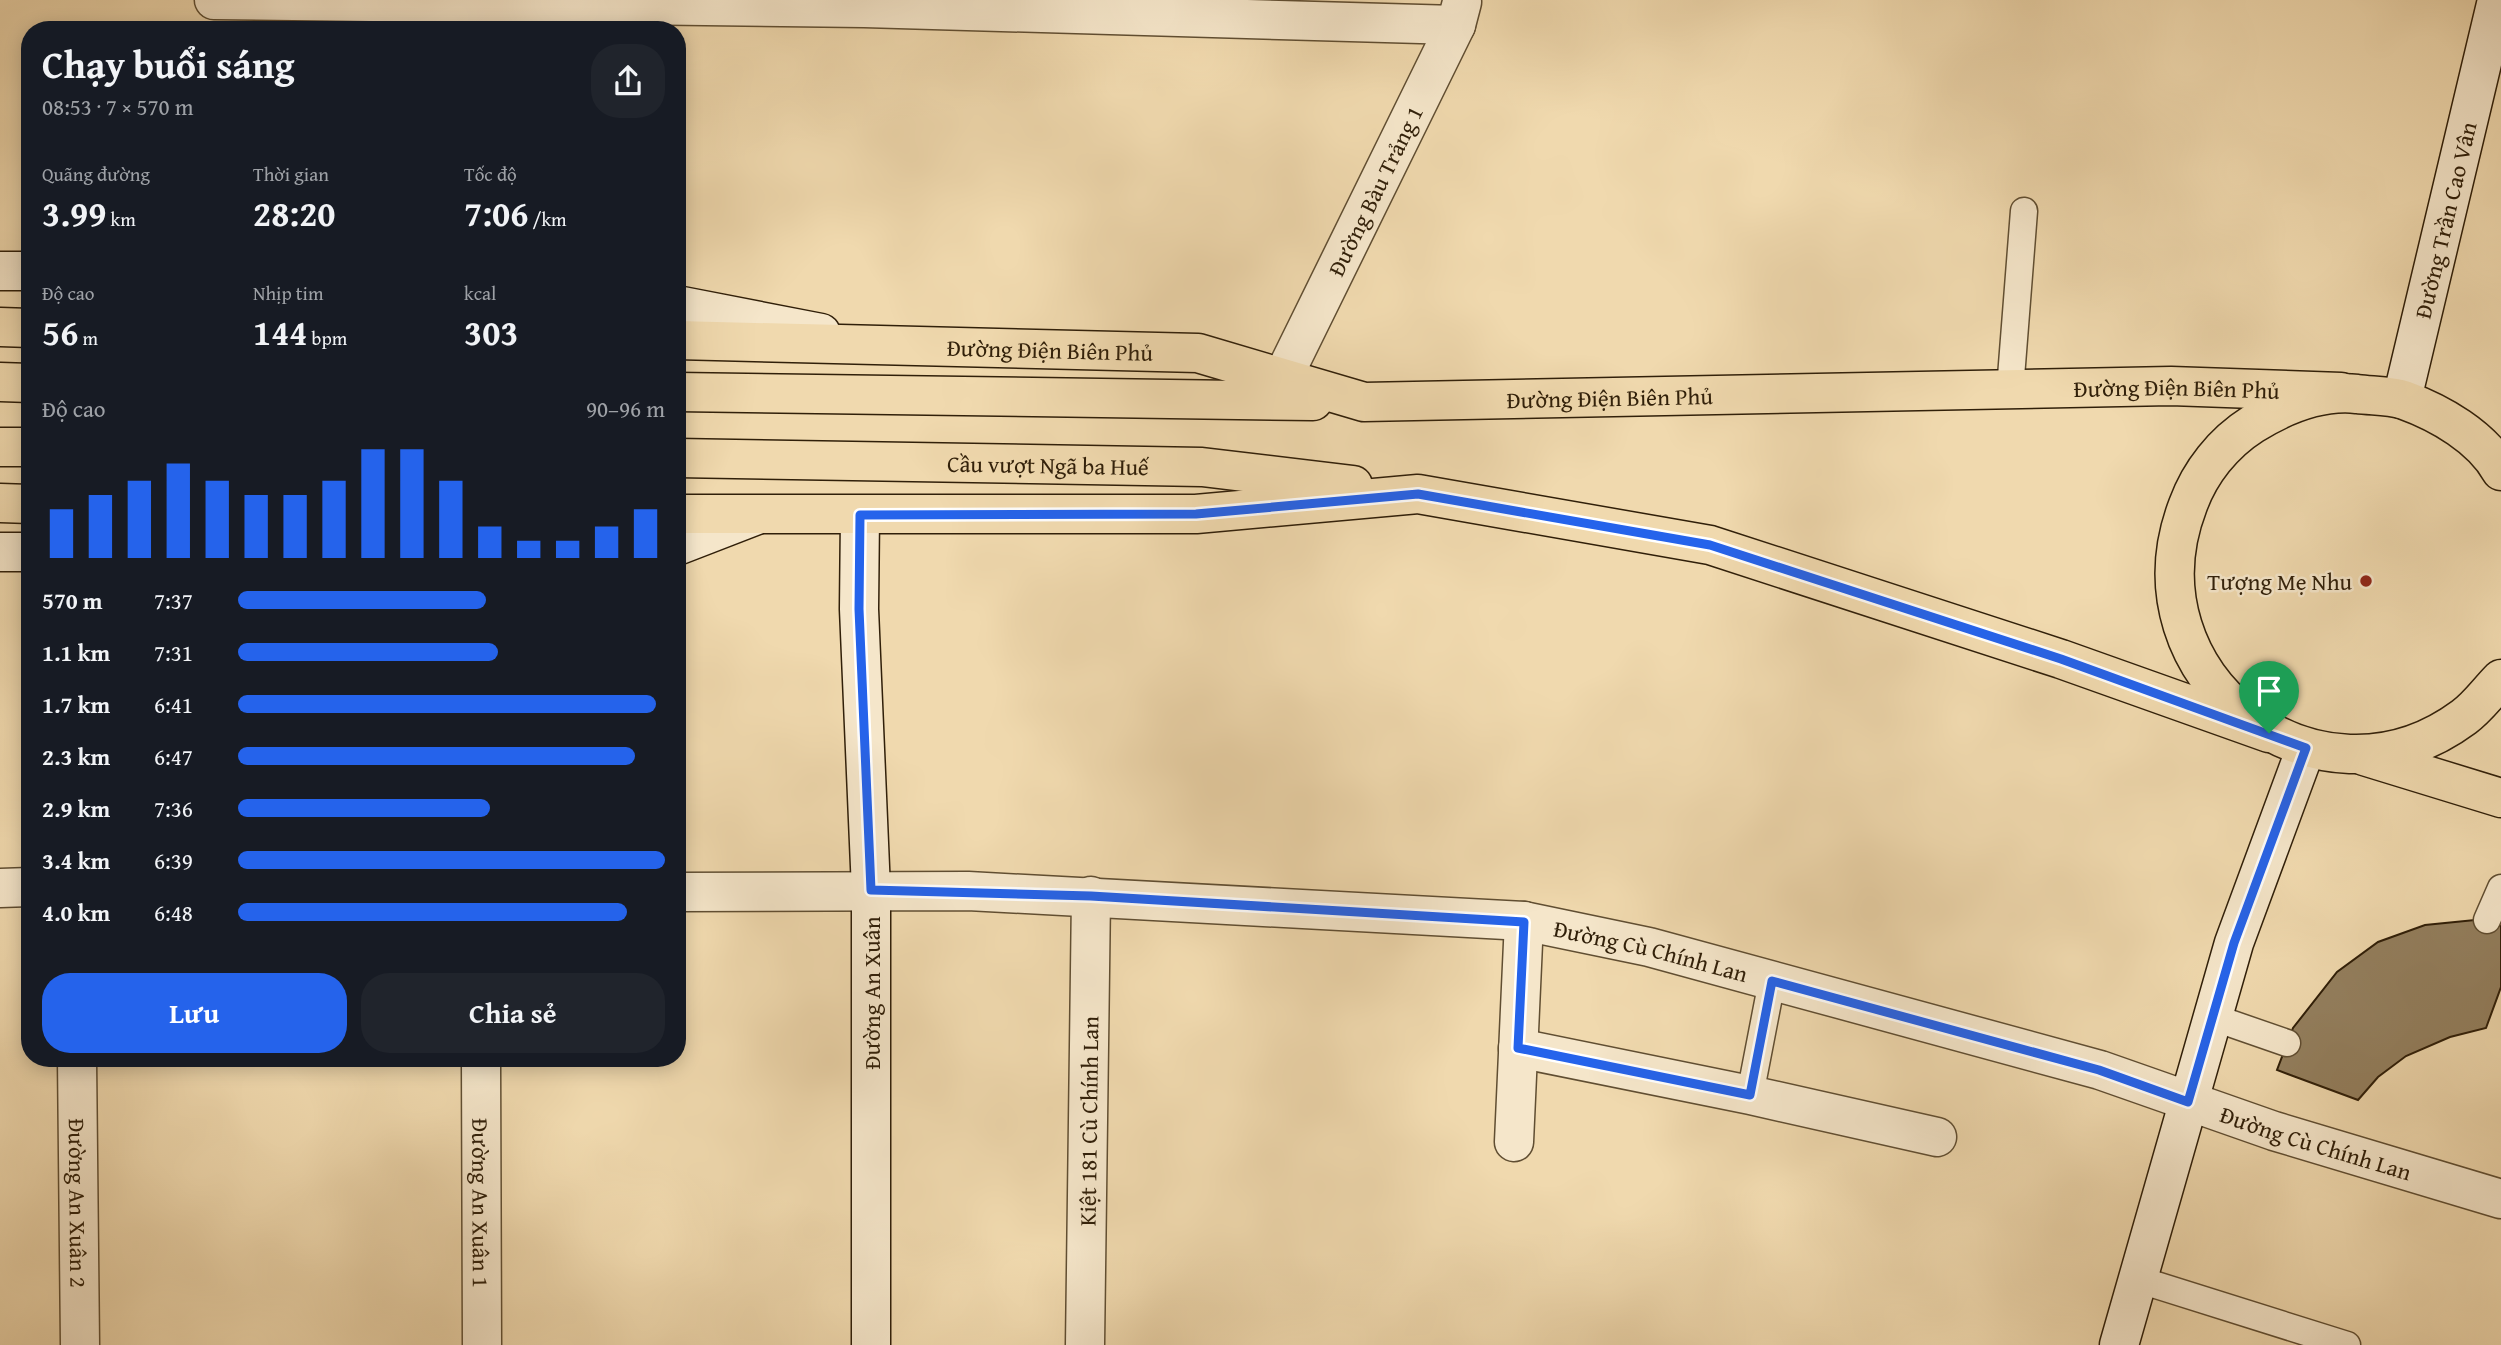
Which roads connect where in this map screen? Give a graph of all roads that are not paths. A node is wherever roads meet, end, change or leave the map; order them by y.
1 (214, 0) edge
2 (2497, 0) edge
3 (864, 4) edge
4 (1173, 8) edge
5 (1460, 12) edge
6 (290, 16) edge
7 (2024, 211) dead end
8 (0, 271) edge
9 (21, 271) edge
10 (686, 307) edge
11 (0, 327) edge
12 (21, 328) edge
13 (686, 340) edge
14 (885, 346) junction
15 (1282, 379) junction
16 (0, 382) edge
17 (21, 383) edge
18 (2010, 390) junction
19 (686, 392) edge
20 (2341, 392) junction
21 (2402, 399) junction
22 (1364, 402) junction
23 (2454, 423) junction
24 (0, 447) edge
25 (21, 447) edge
26 (2501, 454) edge
27 (686, 458) edge
28 (2501, 471) edge
29 (1418, 494) junction
30 (0, 503) edge
31 (21, 504) edge
32 (686, 514) edge
33 (757, 515) junction
34 (860, 515) junction
35 (686, 543) edge
36 (0, 552) edge
37 (21, 552) edge
38 (2501, 679) edge
39 (2269, 733) junction
40 (2306, 748) junction
41 (2358, 754) junction
42 (2501, 798) edge
43 (21, 887) edge
44 (0, 888) edge
45 (2501, 888) edge
46 (871, 890) junction
47 (686, 892) edge
48 (1091, 896) junction
49 (2487, 920) dead end
50 (1524, 922) junction
51 (1772, 981) junction
52 (2212, 1017) junction
53 (2287, 1043) dead end
54 (1518, 1048) junction
55 (77, 1067) edge
56 (481, 1067) edge
57 (1750, 1095) junction
58 (2188, 1102) junction
59 (1937, 1137) dead end
60 (1514, 1142) dead end
61 (2501, 1199) edge
62 (2137, 1279) junction
63 (80, 1345) edge
64 (482, 1345) edge
65 (871, 1345) edge
66 (1085, 1345) edge
67 (2119, 1345) edge
68 (2347, 1345) edge

1 - 6 street
2 - 21 street, Đường Trần Cao Vân
3 - 4 street
3 - 6 street
4 - 5 street
5 - 15 street, Đường Bàu Trảng 1
7 - 18 lane
8 - 9 street
10 - 14 street
11 - 12 main road
13 - 14 main road
14 - 15 main road, Đường Điện Biên Phủ
15 - 22 main road, Đường Điện Biên Phủ
16 - 17 main road
18 - 20 main road, Đường Điện Biên Phủ
18 - 22 main road, Đường Điện Biên Phủ
19 - 22 main road
20 - 21 main road
20 - 39 main road
21 - 23 main road
23 - 26 main road
23 - 28 main road
24 - 25 main road
27 - 29 main road, Cầu vượt Ngã ba Huế
29 - 34 main road
29 - 39 main road
30 - 31 main road
32 - 33 main road
33 - 34 main road
33 - 35 street
34 - 46 street, Đường An Xuân
36 - 37 street
38 - 41 main road
39 - 40 main road
40 - 41 main road
40 - 52 street
41 - 42 main road
43 - 44 street
45 - 49 lane
46 - 47 street, Đường Cù Chính Lan
46 - 48 street, Đường Cù Chính Lan
46 - 65 street, Đường An Xuân
48 - 50 street, Đường Cù Chính Lan
48 - 66 street, Kiệt 181 Cù Chính Lan
50 - 51 street, Đường Cù Chính Lan
50 - 54 street, Đường Cù Chính Lan
51 - 57 lane
51 - 58 street, Đường Cù Chính Lan
52 - 53 lane
52 - 58 street
54 - 57 street
54 - 60 street, Đường Cù Chính Lan
55 - 63 street, Đường An Xuân 2
56 - 64 street, Đường An Xuân 1
57 - 59 street
58 - 61 street, Đường Cù Chính Lan
58 - 62 street
62 - 67 street
62 - 68 lane

